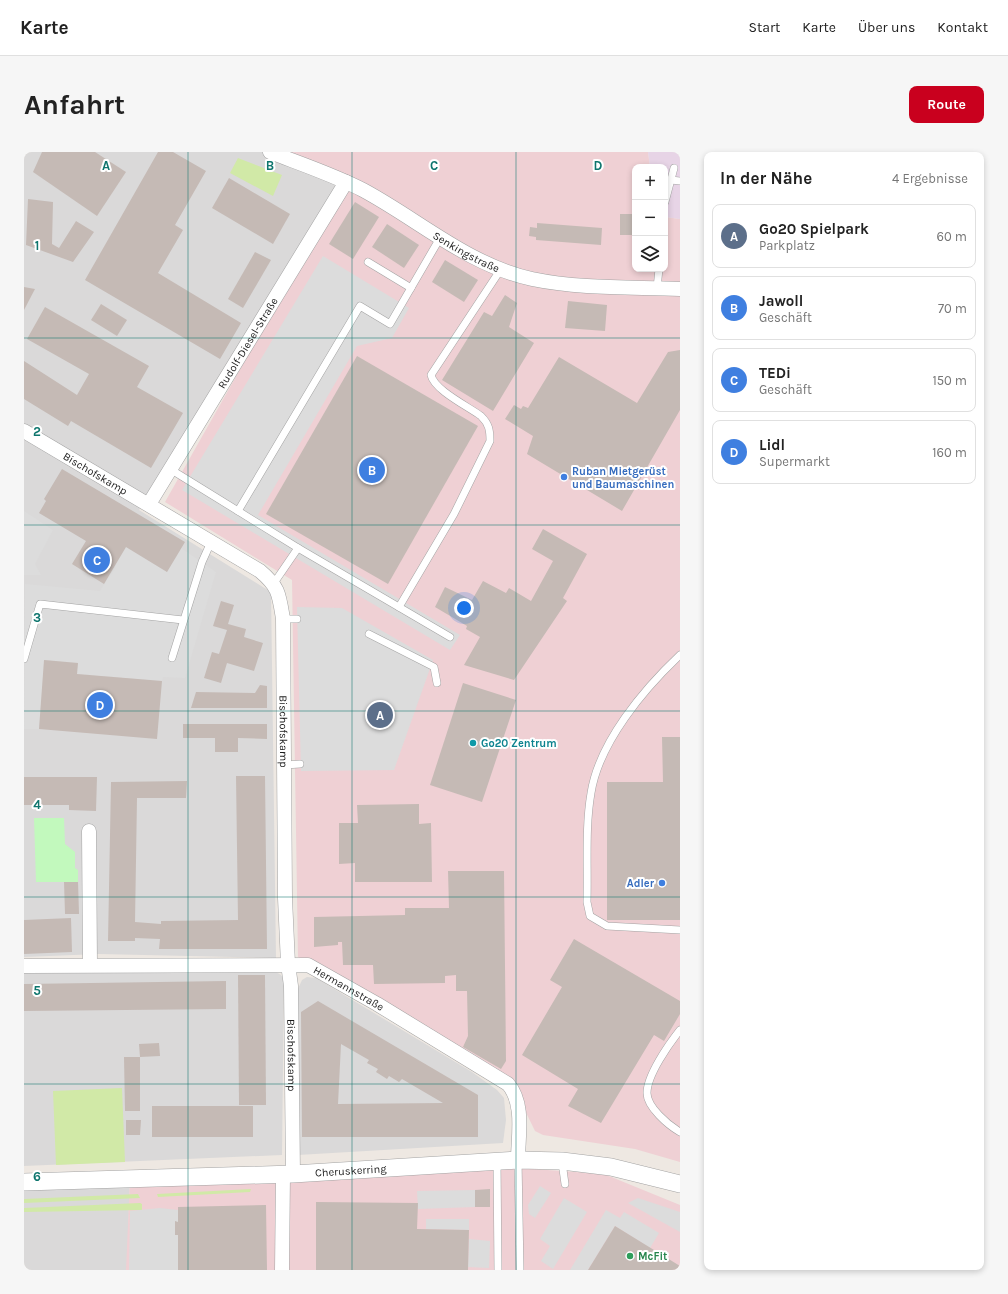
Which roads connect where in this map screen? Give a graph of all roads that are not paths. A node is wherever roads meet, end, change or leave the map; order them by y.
1 (270, 152) edge
2 (674, 168) dead end
3 (671, 180) junction
4 (680, 181) edge
5 (346, 182) junction
6 (666, 200) edge
7 (440, 238) junction
8 (368, 262) dead end
9 (501, 270) junction
10 (659, 272) edge
11 (411, 288) junction
12 (657, 288) junction
13 (680, 289) edge
14 (24, 430) edge
15 (170, 469) junction
16 (149, 504) junction
17 (238, 511) junction
18 (211, 542) junction
19 (298, 548) junction
20 (274, 583) junction
21 (399, 608) junction
22 (183, 620) junction
23 (369, 634) dead end
24 (450, 637) dead end
25 (680, 655) edge
26 (172, 658) dead end
27 (24, 659) edge
28 (437, 683) dead end
29 (300, 764) dead end
30 (285, 765) junction
31 (89, 831) dead end
32 (680, 930) edge
33 (288, 964) junction
34 (90, 965) junction
35 (24, 966) edge
36 (680, 1030) edge
37 (680, 1132) edge
38 (518, 1160) junction
39 (497, 1161) junction
40 (562, 1161) junction
41 (288, 1174) junction
42 (24, 1182) edge
43 (565, 1184) dead end
44 (678, 1185) edge
45 (282, 1270) edge
46 (498, 1270) edge
47 (520, 1270) edge

1 - 5 street, Senkingstraße
2 - 3 lane
3 - 4 lane
3 - 6 lane
5 - 7 street, Senkingstraße
5 - 15 street, Rudolf-Diesel-Straße
7 - 9 street, Senkingstraße
7 - 11 lane
8 - 11 lane
9 - 12 street, Senkingstraße
9 - 21 lane
10 - 12 lane
11 - 17 lane
12 - 13 street, Senkingstraße
14 - 16 street, Bischofskamp
15 - 16 street, Rudolf-Diesel-Straße
15 - 17 lane
16 - 18 street, Bischofskamp
17 - 19 lane
18 - 20 street, Bischofskamp
18 - 22 lane
19 - 20 lane
19 - 21 lane
20 - 30 street, Bischofskamp
21 - 24 lane
22 - 26 lane
22 - 27 lane
23 - 28 lane
25 - 32 lane
29 - 30 lane
30 - 33 street, Bischofskamp
31 - 34 street
33 - 34 street, Hermannstraße
33 - 38 street, Hermannstraße
33 - 41 street, Bischofskamp
34 - 35 street, Hermannstraße
36 - 37 lane
38 - 39 street, Cheruskerring
38 - 40 street, Cheruskerring
38 - 47 lane
39 - 41 street, Cheruskerring
39 - 46 lane
40 - 43 lane
40 - 44 street, Cheruskerring
41 - 42 street, Cheruskerring
41 - 45 street, Bischofskamp

